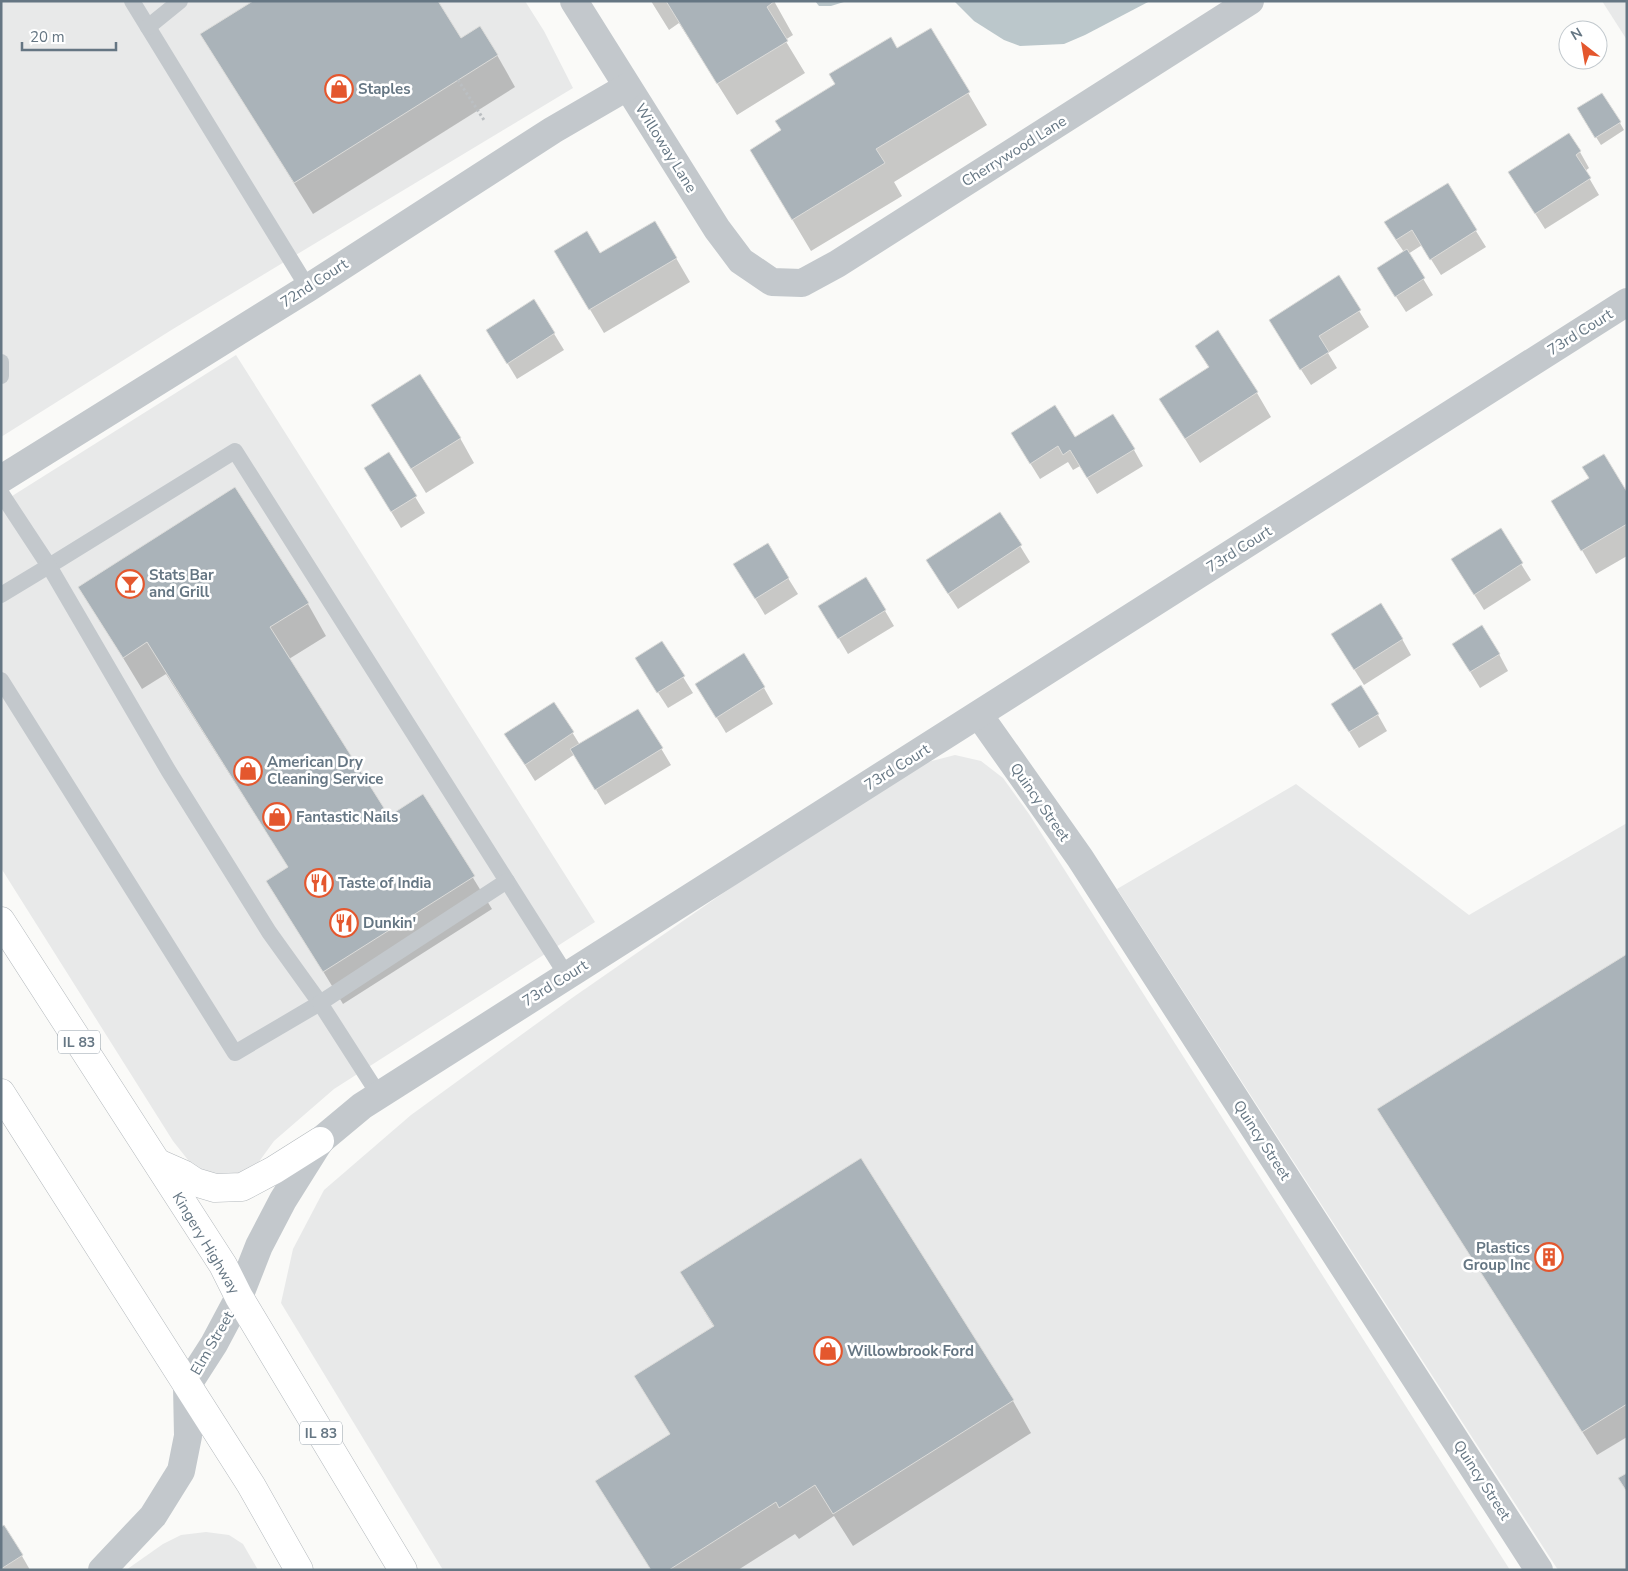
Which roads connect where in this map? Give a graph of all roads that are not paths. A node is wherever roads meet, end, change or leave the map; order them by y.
1 (132, 1) edge
2 (180, 1) edge
3 (574, 1) edge
4 (1250, 1) edge
5 (148, 28) junction
6 (627, 87) junction
7 (772, 282) joint
8 (308, 288) junction
9 (1627, 302) edge
10 (1, 362) edge
11 (1, 376) edge
12 (1, 479) edge
13 (1, 493) edge
14 (49, 566) junction
15 (1, 595) edge
16 (1, 680) edge
17 (978, 715) junction
18 (507, 881) junction
19 (1, 921) edge
20 (567, 976) junction
21 (320, 1004) junction
22 (1, 1093) edge
23 (379, 1095) junction
24 (320, 1141) junction
25 (158, 1163) junction
26 (239, 1297) junction
27 (187, 1386) junction
28 (102, 1570) edge
29 (298, 1570) edge
30 (403, 1570) edge
31 (1539, 1570) edge

1 - 5 lane
2 - 5 lane
3 - 6 street, Willoway Lane
4 - 7 street, Cherrywood Lane
5 - 8 lane
6 - 7 street, Willoway Lane
6 - 8 street, 72nd Court
8 - 12 street, 72nd Court
9 - 17 street, 73rd Court
10 - 11 lane
13 - 14 lane
14 - 15 lane
14 - 18 lane
14 - 21 lane
16 - 21 lane
17 - 20 street, 73rd Court
17 - 31 street, Quincy Street
18 - 20 lane
18 - 21 lane
19 - 25 highway, Kingery Highway / IL 83
20 - 23 street, 73rd Court
21 - 23 lane
22 - 27 highway
23 - 24 street, 73rd Court
24 - 25 highway
24 - 26 street, 73rd Court
25 - 26 highway, Kingery Highway / IL 83
26 - 27 street, Elm Street
26 - 30 highway, Kingery Highway / IL 83
27 - 28 street, Elm Street
27 - 29 highway

